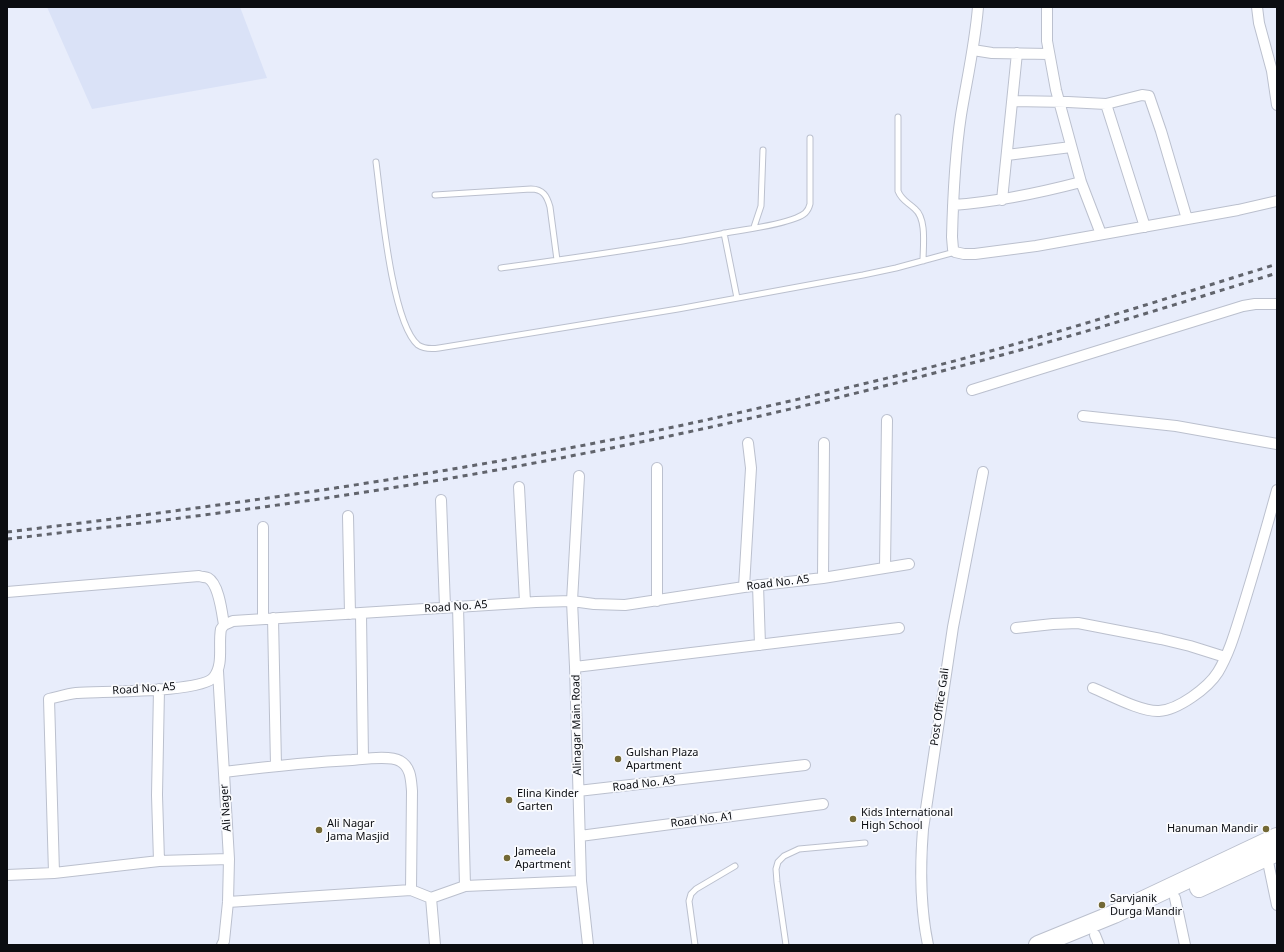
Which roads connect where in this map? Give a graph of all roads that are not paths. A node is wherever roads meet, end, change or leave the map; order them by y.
1 (978, 7) edge
2 (1046, 7) edge
3 (1257, 7) edge
4 (973, 50) junction
5 (1017, 54) junction
6 (1049, 54) junction
7 (1013, 101) junction
8 (1060, 103) junction
9 (1106, 104) junction
10 (1277, 105) edge
11 (898, 117) dead end
12 (810, 138) dead end
13 (1071, 147) junction
14 (763, 150) dead end
15 (1007, 156) junction
16 (376, 162) dead end
17 (1081, 182) junction
18 (435, 195) dead end
19 (1002, 200) junction
20 (1277, 201) edge
21 (953, 205) junction
22 (1187, 219) junction
23 (1145, 227) junction
24 (754, 228) junction
25 (724, 233) junction
26 (1101, 234) junction
27 (955, 252) junction
28 (557, 260) junction
29 (923, 261) junction
30 (501, 268) dead end
31 (737, 298) junction
32 (1277, 304) edge
33 (972, 390) dead end
34 (1083, 416) dead end
35 (887, 420) dead end
36 (748, 443) dead end
37 (824, 443) dead end
38 (1277, 444) edge
39 (657, 468) dead end
40 (983, 472) dead end
41 (579, 476) dead end
42 (519, 487) dead end
43 (1277, 490) edge
44 (441, 500) dead end
45 (348, 516) dead end
46 (263, 527) dead end
47 (909, 564) dead end
48 (885, 568) junction
49 (823, 578) junction
50 (758, 585) junction
51 (744, 587) junction
52 (7, 592) edge
53 (572, 601) junction
54 (657, 601) junction
55 (525, 602) junction
56 (458, 606) junction
57 (445, 608) junction
58 (350, 614) junction
59 (361, 614) junction
60 (273, 618) junction
61 (263, 619) junction
62 (224, 625) junction
63 (899, 628) dead end
64 (1016, 628) dead end
65 (760, 645) junction
66 (1225, 657) junction
67 (575, 667) junction
68 (218, 671) junction
69 (1094, 688) dead end
70 (159, 689) junction
71 (363, 759) junction
72 (805, 765) dead end
73 (276, 766) junction
74 (224, 772) junction
75 (578, 791) junction
76 (823, 804) dead end
77 (580, 836) junction
78 (1277, 838) edge
79 (865, 843) dead end
80 (1272, 855) edge
81 (229, 859) junction
82 (159, 862) junction
83 (735, 866) dead end
84 (54, 873) junction
85 (7, 875) edge
86 (581, 881) junction
87 (465, 886) junction
88 (411, 890) junction
89 (431, 898) junction
90 (1175, 898) junction
91 (228, 902) junction
92 (1277, 905) edge
93 (1097, 940) edge
94 (222, 945) edge
95 (435, 945) edge
96 (588, 945) edge
97 (695, 945) edge
98 (786, 945) edge
99 (928, 945) edge
100 (1038, 945) edge
101 (1072, 945) edge
102 (1185, 945) edge

1 - 4 street
2 - 6 street
3 - 10 street
4 - 5 street
4 - 21 street
5 - 6 street
5 - 7 street
6 - 8 street
7 - 8 street
7 - 15 street
8 - 9 street
8 - 13 street
9 - 22 street
9 - 23 street
11 - 29 lane
12 - 24 lane
13 - 15 street
13 - 17 street
14 - 24 lane
15 - 19 street
16 - 31 lane
17 - 19 street
17 - 26 street
18 - 28 lane
19 - 21 street
20 - 22 street
21 - 27 street
22 - 23 street
23 - 26 street
24 - 25 lane
25 - 28 lane
25 - 31 lane
26 - 27 street
27 - 29 lane
28 - 30 lane
29 - 31 lane
32 - 33 street
34 - 38 street
35 - 48 street
36 - 51 street
37 - 49 street
39 - 54 street
40 - 99 street, Post Office Gali
41 - 53 street, Alinagar Main Road
42 - 55 street
43 - 66 street
44 - 57 street
45 - 58 street
46 - 61 street
47 - 48 street, Road No. A5
48 - 49 street, Road No. A5
49 - 50 street, Road No. A5
50 - 51 street, Road No. A5
50 - 65 street
51 - 54 street, Road No. A5
52 - 62 street
53 - 54 street, Road No. A5
53 - 55 street, Road No. A5
53 - 67 street, Alinagar Main Road
55 - 56 street, Road No. A5
56 - 57 street, Road No. A5
56 - 87 street
57 - 59 street, Road No. A5
58 - 59 street, Road No. A5
58 - 60 street, Road No. A5
59 - 71 street
60 - 61 street, Road No. A5
60 - 73 street
61 - 62 street, Road No. A5
62 - 68 street
63 - 65 street
64 - 66 street
65 - 67 street
66 - 69 street
67 - 75 street, Alinagar Main Road
68 - 70 street, Road No. A5
68 - 74 street, Ali Nager
70 - 82 street
70 - 84 street, Road No. A5
71 - 73 street
71 - 88 street
72 - 75 street, Road No. A3
73 - 74 street
74 - 81 street, Ali Nager
75 - 77 street, Alinagar Main Road
76 - 77 street, Road No. A1
77 - 86 street, Alinagar Main Road
78 - 100 highway
79 - 98 lane
80 - 90 highway
80 - 92 street
81 - 82 street
81 - 91 street, Ali Nager
82 - 84 street
83 - 97 lane
84 - 85 street
86 - 87 street
86 - 96 street, Alinagar Main Road
87 - 89 street
88 - 89 street
88 - 91 street
89 - 95 street
90 - 93 highway
90 - 102 street
91 - 94 street, Ali Nager
93 - 101 highway

